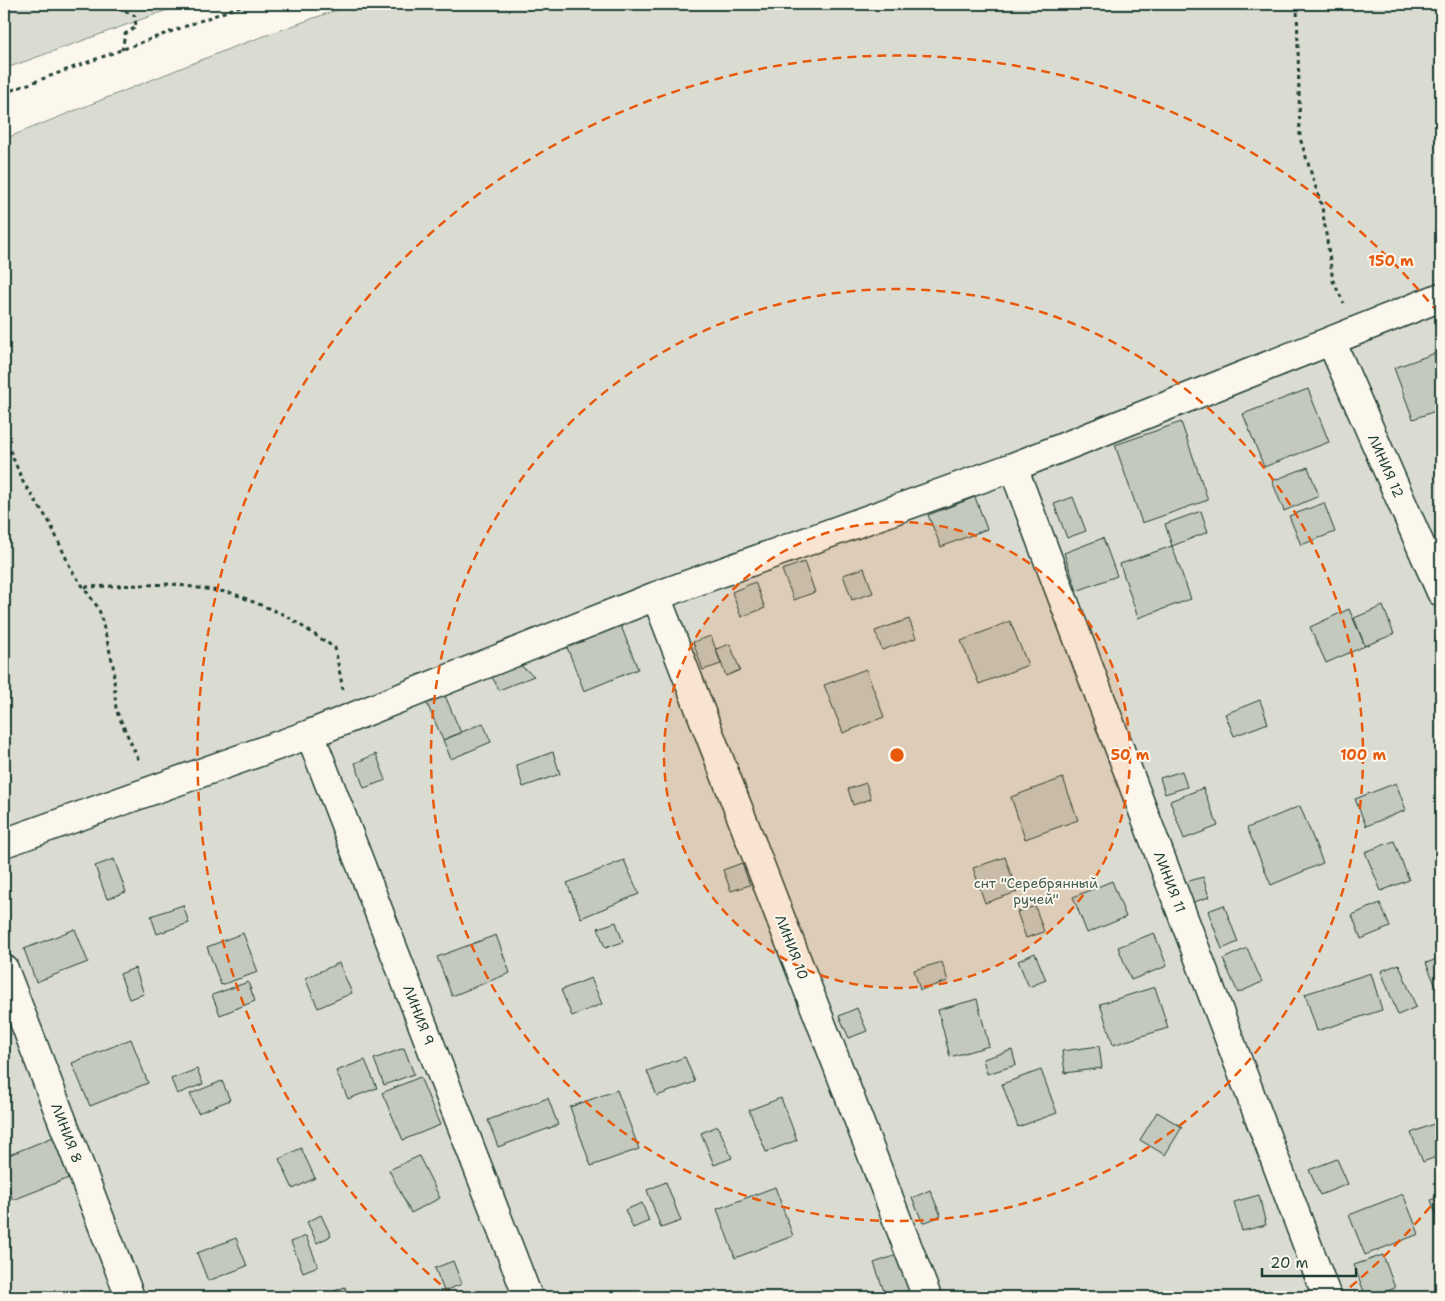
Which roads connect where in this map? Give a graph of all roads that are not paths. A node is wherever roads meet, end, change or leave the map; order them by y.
1 (1441, 297) edge
2 (1332, 341) junction
3 (1014, 467) junction
4 (1441, 592) edge
5 (656, 596) junction
6 (310, 734) junction
7 (4, 843) edge
8 (4, 969) edge
9 (130, 1297) edge
10 (528, 1297) edge
11 (927, 1297) edge
12 (1327, 1297) edge

1 - 2 street
2 - 3 street
2 - 4 street, ЛИНИЯ 12
3 - 5 street
3 - 12 street, ЛИНИЯ 11
5 - 6 street
5 - 11 street, ЛИНИЯ 10
6 - 7 street
6 - 10 street, ЛИНИЯ 9
8 - 9 street, ЛИНИЯ 8

